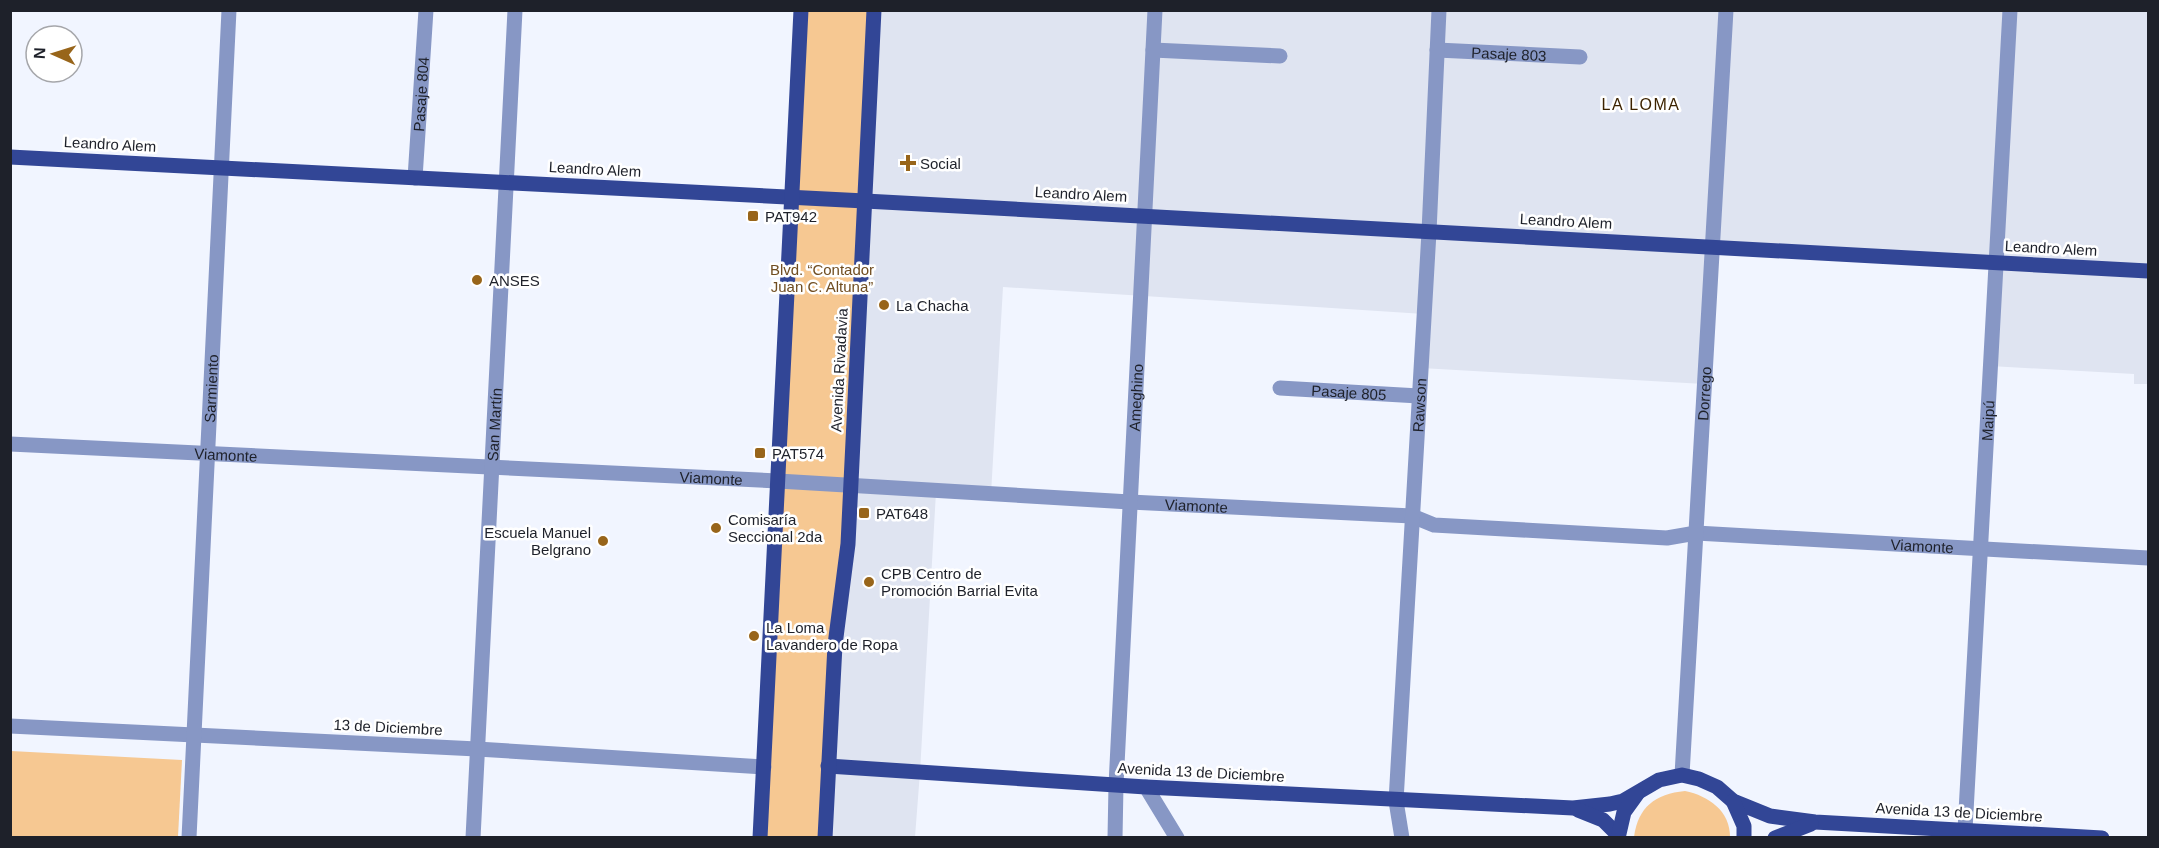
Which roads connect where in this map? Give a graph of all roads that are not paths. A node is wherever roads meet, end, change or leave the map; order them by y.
1 (228, 10) edge
2 (426, 10) edge
3 (515, 10) edge
4 (801, 10) edge
5 (874, 10) edge
6 (1155, 10) edge
7 (1439, 10) edge
8 (1726, 10) edge
9 (2010, 10) edge
10 (1153, 50) junction
11 (1437, 50) junction
12 (1280, 56) dead end
13 (1580, 57) dead end
14 (10, 157) edge
15 (221, 168) junction
16 (415, 178) junction
17 (506, 182) junction
18 (792, 197) junction
19 (865, 201) junction
20 (1144, 216) junction
21 (1429, 232) junction
22 (1712, 247) junction
23 (1995, 263) junction
24 (2148, 271) edge
25 (1280, 388) dead end
26 (1419, 396) junction
27 (10, 444) edge
28 (207, 453) junction
29 (492, 468) junction
30 (778, 481) junction
31 (851, 486) junction
32 (1130, 502) junction
33 (1412, 516) junction
34 (1696, 533) junction
35 (1981, 550) junction
36 (2148, 558) edge
37 (10, 726) edge
38 (194, 735) junction
39 (477, 749) junction
40 (828, 766) junction
41 (764, 767) junction
42 (1682, 775) junction
43 (1116, 785) junction
44 (1146, 787) junction
45 (1638, 792) junction
46 (1396, 801) junction
47 (1732, 801) junction
48 (1573, 808) junction
49 (1770, 816) junction
50 (1815, 822) junction
51 (1965, 830) junction
52 (1618, 836) edge
53 (189, 837) edge
54 (473, 837) edge
55 (760, 837) edge
56 (825, 837) edge
57 (1115, 837) edge
58 (1177, 837) edge
59 (1401, 837) edge
60 (1744, 837) edge
61 (1776, 837) edge
62 (2102, 837) edge

1 - 15 street, Sarmiento
2 - 16 street, Pasaje 804
3 - 17 street, San Martín
4 - 18 main road
5 - 19 main road, Avenida Rivadavia
6 - 10 street, Ameghino
7 - 11 street, Rawson
8 - 22 street, Dorrego
9 - 23 street, Maipú
10 - 12 street
10 - 20 street, Ameghino
11 - 13 street, Pasaje 803
11 - 21 street, Rawson
14 - 15 main road, Leandro Alem
15 - 16 main road, Leandro Alem
15 - 28 street, Sarmiento
16 - 17 main road, Leandro Alem
17 - 18 main road, Leandro Alem
17 - 29 street, San Martín
18 - 19 main road, Leandro Alem
18 - 30 main road
19 - 20 main road, Leandro Alem
19 - 31 main road, Avenida Rivadavia
20 - 21 main road, Leandro Alem
20 - 32 street, Ameghino
21 - 22 main road, Leandro Alem
21 - 26 street, Rawson
22 - 23 main road, Leandro Alem
22 - 34 street, Dorrego
23 - 24 main road, Leandro Alem
23 - 35 street, Maipú
25 - 26 street, Pasaje 805
26 - 33 street, Rawson
27 - 28 street, Viamonte
28 - 29 street, Viamonte
28 - 38 street, Sarmiento
29 - 30 street, Viamonte
29 - 39 street, San Martín
30 - 31 street, Viamonte
30 - 41 main road
31 - 32 street, Viamonte
31 - 40 main road, Avenida Rivadavia
32 - 33 street, Viamonte
32 - 43 street, Ameghino
33 - 34 street, Viamonte
33 - 46 street, Rawson
34 - 35 street, Viamonte
34 - 42 street, Dorrego
35 - 36 street, Viamonte
35 - 51 street, Maipú
37 - 38 street, 13 de Diciembre
38 - 39 street, 13 de Diciembre
38 - 53 street, Sarmiento
39 - 41 street, 13 de Diciembre
39 - 54 street, San Martín
40 - 43 main road, Avenida 13 de Diciembre
40 - 56 main road, Avenida Rivadavia
41 - 55 main road
42 - 45 main road
42 - 47 main road
43 - 44 main road, Avenida 13 de Diciembre
43 - 57 street, Ameghino
44 - 46 main road, Avenida 13 de Diciembre
44 - 58 street
45 - 48 main road
45 - 52 main road
46 - 48 main road, Avenida 13 de Diciembre
46 - 59 street, Rawson
47 - 49 main road
47 - 60 main road
48 - 52 main road
49 - 50 main road
49 - 61 street
50 - 51 main road, Avenida 13 de Diciembre
50 - 61 main road
51 - 62 main road, Avenida 13 de Diciembre

